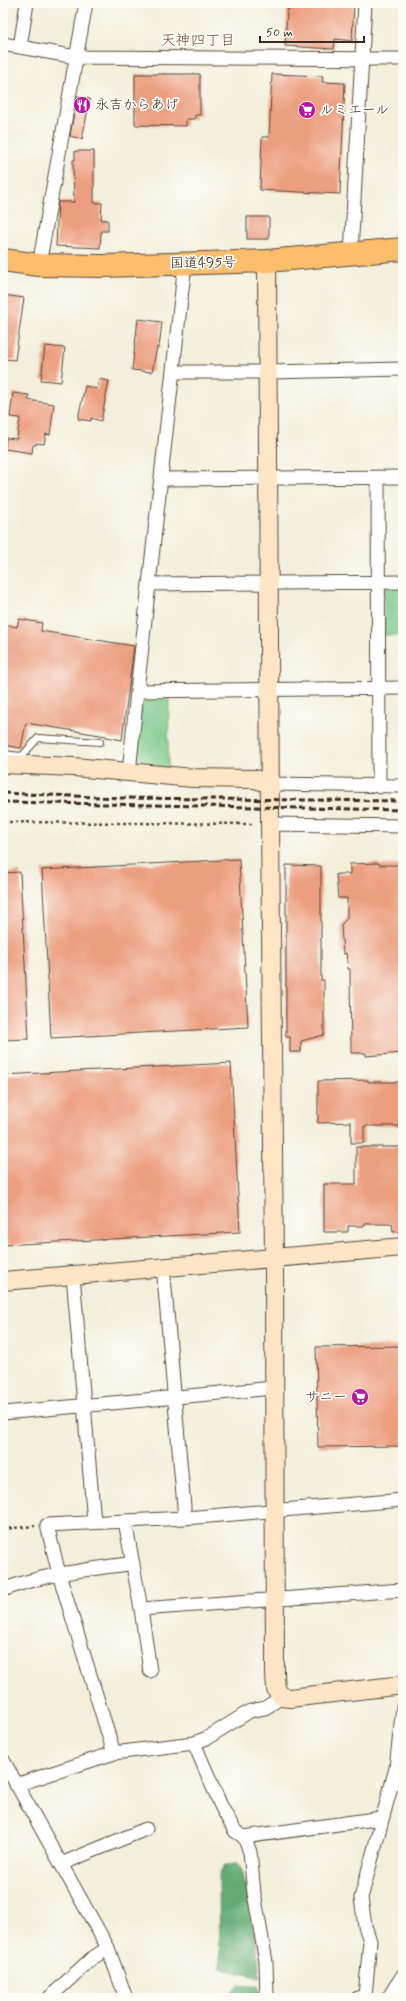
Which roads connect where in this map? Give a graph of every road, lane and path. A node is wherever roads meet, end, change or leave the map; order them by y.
1 (28, 3) edge
2 (86, 3) edge
3 (365, 3) edge
4 (3, 44) edge
5 (20, 47) junction
6 (76, 57) junction
7 (362, 59) junction
8 (403, 59) edge
9 (403, 248) edge
10 (351, 254) junction
11 (3, 260) edge
12 (267, 261) junction
13 (185, 263) junction
14 (39, 265) junction
15 (403, 369) edge
16 (173, 372) junction
17 (269, 372) junction
18 (269, 477) junction
19 (378, 477) junction
20 (403, 477) edge
21 (160, 479) junction
22 (378, 582) junction
23 (403, 582) edge
24 (269, 583) junction
25 (149, 584) junction
26 (379, 688) junction
27 (403, 688) edge
28 (137, 691) junction
29 (270, 691) junction
30 (100, 742) dead end
31 (3, 754) edge
32 (3, 764) edge
33 (129, 773) junction
34 (270, 784) junction
35 (379, 786) junction
36 (403, 786) edge
37 (3, 822) edge
38 (270, 824) junction
39 (403, 826) edge
40 (403, 1247) edge
41 (274, 1257) junction
42 (163, 1266) junction
43 (73, 1275) junction
44 (3, 1281) edge
45 (274, 1388) junction
46 (174, 1397) junction
47 (84, 1406) junction
48 (3, 1413) edge
49 (403, 1500) edge
50 (274, 1511) junction
51 (185, 1518) junction
52 (125, 1521) junction
53 (94, 1522) junction
54 (47, 1526) junction
55 (3, 1529) edge
56 (133, 1562) junction
57 (59, 1574) junction
58 (3, 1590) edge
59 (403, 1590) edge
60 (275, 1600) junction
61 (140, 1608) junction
62 (150, 1671) dead end
63 (403, 1685) edge
64 (282, 1697) junction
65 (403, 1707) edge
66 (194, 1743) junction
67 (114, 1753) junction
68 (3, 1760) edge
69 (10, 1779) edge
70 (382, 1818) junction
71 (146, 1829) dead end
72 (244, 1837) junction
73 (60, 1864) junction
74 (108, 1948) junction
75 (403, 1975) edge
76 (365, 1997) edge
77 (49, 1998) edge
78 (126, 1998) edge
79 (267, 1998) edge
80 (388, 1998) edge

1 - 5 street
2 - 6 street
3 - 7 street
4 - 5 street
5 - 6 street
6 - 7 street
6 - 14 street
7 - 8 street
7 - 10 street
9 - 10 highway, 国道495号
10 - 12 highway, 国道495号
11 - 14 highway, 国道495号
12 - 13 highway, 国道495号
12 - 17 street
13 - 14 highway, 国道495号
13 - 16 street
15 - 17 street
16 - 17 street
16 - 21 street
17 - 18 street
18 - 19 street
18 - 21 street
18 - 24 street
19 - 20 street
19 - 22 street
21 - 25 street
22 - 23 street
22 - 24 street
22 - 26 street
24 - 25 street
24 - 29 street
25 - 28 street
26 - 27 street
26 - 29 street
26 - 35 street
28 - 29 street
28 - 33 street
29 - 34 street
30 - 31 lane
32 - 33 street
33 - 34 street
34 - 35 street
34 - 38 street
35 - 36 street
37 - 38 path
38 - 39 street
38 - 41 street
40 - 41 street
41 - 42 street
41 - 45 street
42 - 43 street
42 - 46 street
43 - 44 street
43 - 47 street
45 - 46 street
45 - 50 street
46 - 47 street
46 - 51 street
47 - 48 street
47 - 53 street
49 - 50 street
50 - 51 street
50 - 60 street
51 - 52 street
52 - 53 street
52 - 56 street
53 - 54 street
54 - 55 path
54 - 57 street
56 - 57 street
56 - 61 street
57 - 58 street
57 - 67 street
59 - 60 street
60 - 61 street
60 - 64 street
61 - 62 street
63 - 64 street
64 - 66 street
65 - 70 street
66 - 67 street
66 - 72 street
67 - 69 street
68 - 69 street
69 - 73 street
70 - 72 street
70 - 76 street
71 - 73 street
72 - 79 street
73 - 74 street
74 - 77 street
74 - 78 street
75 - 80 street

